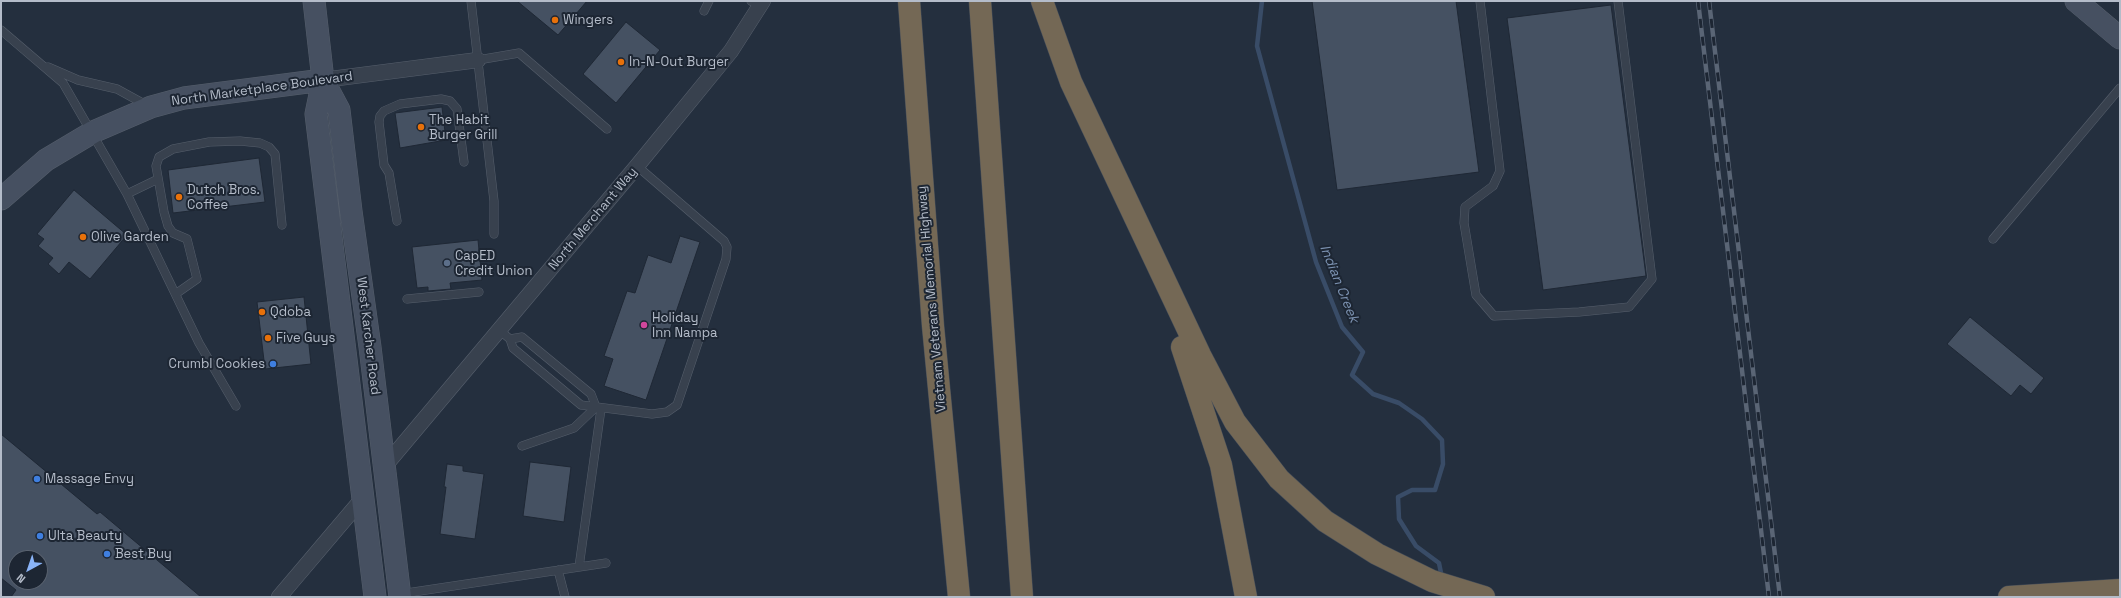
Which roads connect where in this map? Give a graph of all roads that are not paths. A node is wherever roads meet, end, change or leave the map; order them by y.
1 (314, 1) edge
2 (470, 1) edge
3 (709, 1) edge
4 (909, 1) edge
5 (980, 1) edge
6 (1042, 1) edge
7 (1480, 1) edge
8 (1618, 1) edge
9 (2076, 1) edge
10 (758, 3) edge
11 (704, 11) dead end
12 (1, 30) edge
13 (2120, 38) edge
14 (478, 60) junction
15 (40, 63) junction
16 (323, 80) junction
17 (1071, 82) junction
18 (2120, 88) edge
19 (150, 107) junction
20 (607, 129) dead end
21 (93, 132) junction
22 (464, 162) dead end
23 (637, 166) junction
24 (158, 179) junction
25 (127, 194) junction
26 (1, 199) edge
27 (397, 221) dead end
28 (282, 225) dead end
29 (494, 234) dead end
30 (1993, 239) dead end
31 (479, 292) dead end
32 (177, 294) junction
33 (407, 299) dead end
34 (505, 334) junction
35 (345, 350) junction
36 (236, 406) dead end
37 (599, 408) junction
38 (522, 446) dead end
39 (384, 467) junction
40 (364, 498) junction
41 (606, 563) dead end
42 (579, 567) junction
43 (558, 570) junction
44 (2120, 590) edge
45 (400, 596) edge
46 (279, 597) edge
47 (375, 597) edge
48 (565, 597) edge
49 (959, 597) edge
50 (1022, 597) edge
51 (1246, 597) edge
52 (1484, 597) edge
53 (2009, 597) edge

1 - 16 main road, West Karcher Road
2 - 14 lane
3 - 11 lane
4 - 49 highway, Vietnam Veterans Memorial Highway
5 - 50 highway
6 - 17 highway
7 - 8 lane
9 - 13 main road
10 - 23 street, North Merchant Way
12 - 15 lane
14 - 16 street, North Marketplace Boulevard
14 - 20 lane
14 - 29 lane
15 - 19 lane
15 - 21 lane
16 - 19 main road, North Marketplace Boulevard
16 - 35 main road, West Karcher Road
16 - 39 main road, West Karcher Road
17 - 51 highway
17 - 52 highway
18 - 30 lane
19 - 21 main road, North Marketplace Boulevard
21 - 25 lane
21 - 26 main road, North Marketplace Boulevard
22 - 27 lane
23 - 34 street, North Merchant Way
23 - 37 lane
24 - 25 lane
24 - 28 lane
24 - 32 lane
25 - 32 lane
31 - 33 lane
32 - 36 lane
34 - 37 lane
34 - 37 lane
34 - 39 street, North Merchant Way
35 - 39 main road
35 - 40 main road, West Karcher Road
37 - 38 lane
37 - 42 lane
39 - 45 main road, West Karcher Road
40 - 46 street
40 - 47 main road, West Karcher Road
41 - 42 lane
42 - 43 lane
43 - 45 lane
43 - 48 lane
44 - 53 highway

